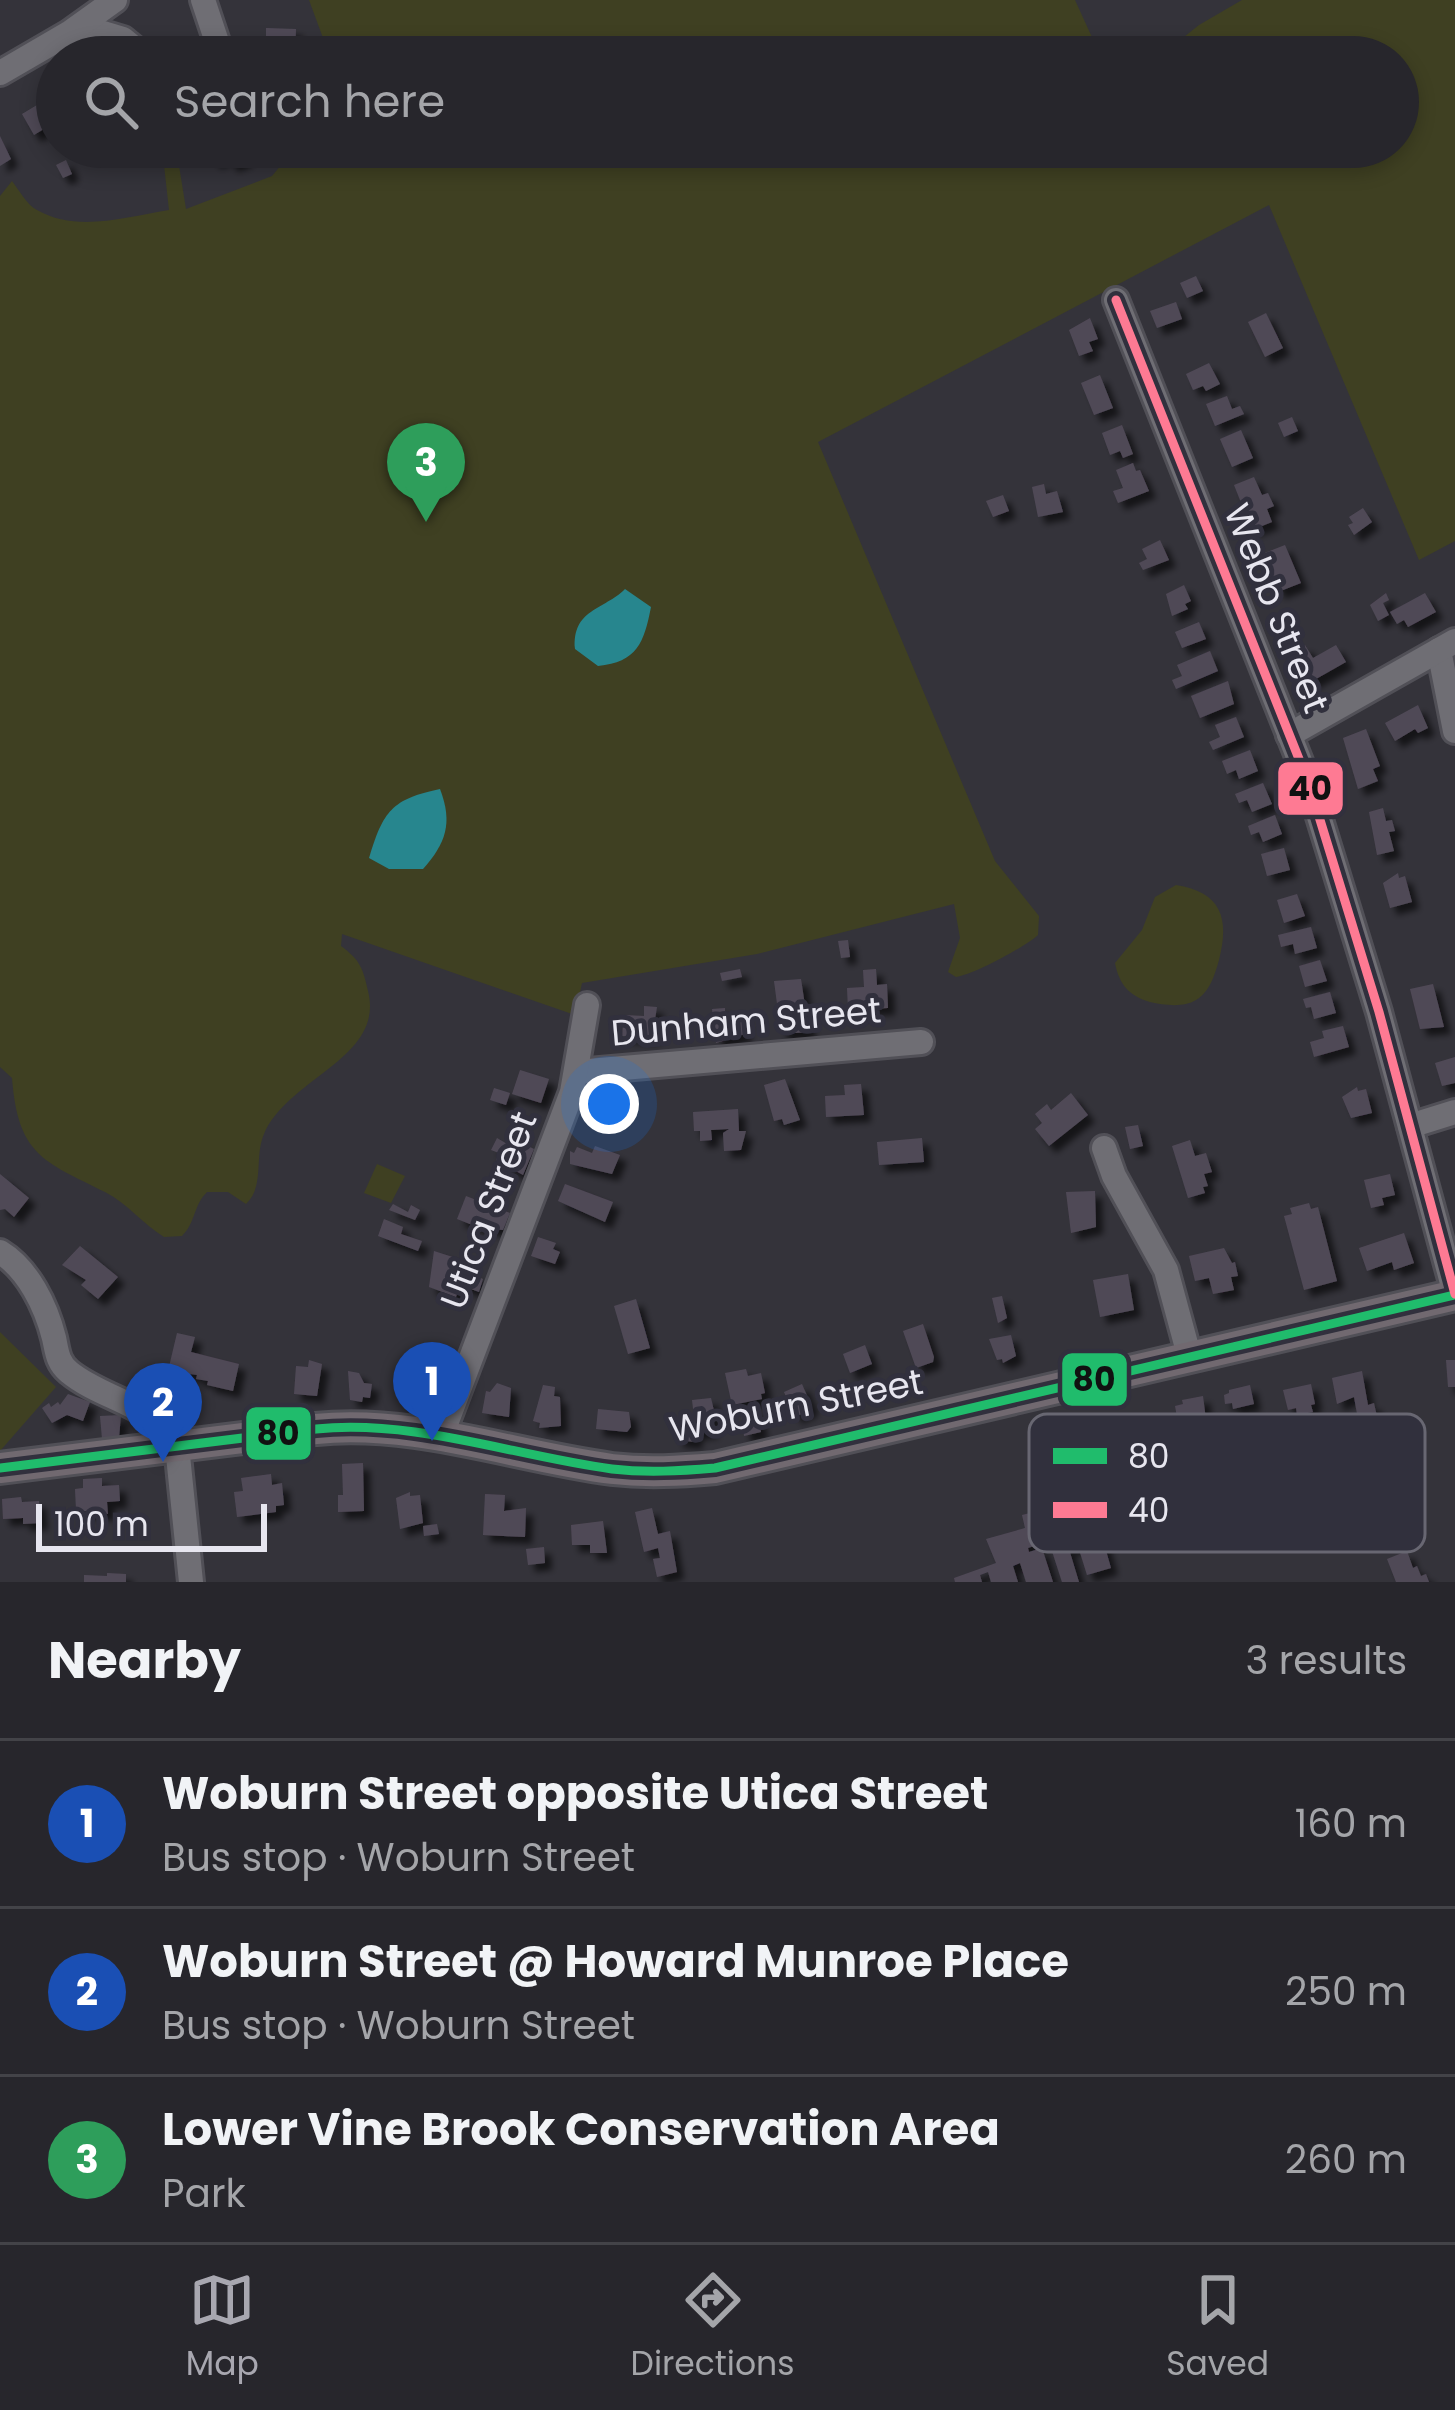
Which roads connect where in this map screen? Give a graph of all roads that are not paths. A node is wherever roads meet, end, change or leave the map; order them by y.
1 (115, 0) edge
2 (203, 0) edge
3 (80, 26) junction
4 (63, 36) edge
5 (111, 36) edge
6 (215, 36) edge
7 (36, 52) edge
8 (0, 74) edge
9 (1116, 300) dead end
10 (1447, 646) edge
11 (1455, 731) edge
12 (1288, 735) junction
13 (587, 1005) dead end
14 (922, 1042) dead end
15 (577, 1072) junction
16 (1455, 1112) edge
17 (1410, 1126) junction
18 (1104, 1148) dead end
19 (0, 1252) edge
20 (1455, 1294) edge
21 (1190, 1355) junction
22 (441, 1437) junction
23 (177, 1446) junction
24 (0, 1468) edge
25 (191, 1582) edge

1 - 3 street
2 - 6 street
3 - 4 street
3 - 5 street
7 - 8 street
9 - 12 street, Webb Street
10 - 11 street
10 - 12 street
12 - 17 street, Webb Street
13 - 15 street, Utica Street
14 - 15 street, Dunham Street
15 - 22 street, Utica Street
16 - 17 street
17 - 20 street, Webb Street
18 - 21 street
19 - 23 street
20 - 21 main road, Woburn Street
21 - 22 main road, Woburn Street
22 - 23 main road, Woburn Street
23 - 24 main road, Woburn Street
23 - 25 street

